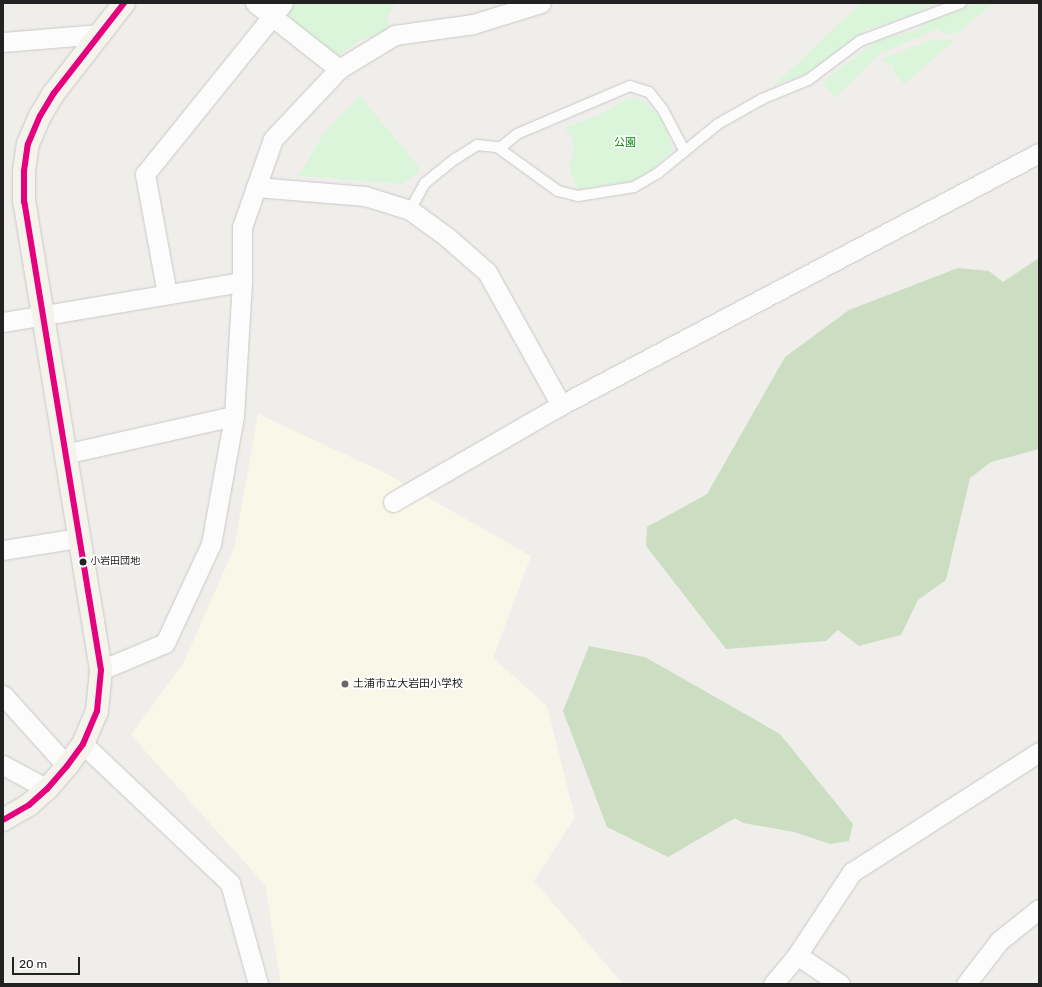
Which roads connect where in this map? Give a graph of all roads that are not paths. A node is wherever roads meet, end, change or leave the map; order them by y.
1 (124, 3) edge
2 (255, 3) edge
3 (961, 3) edge
4 (533, 4) edge
5 (278, 10) edge
6 (100, 34) junction
7 (3, 42) edge
8 (339, 69) junction
9 (500, 148) junction
10 (684, 150) junction
11 (1039, 154) edge
12 (256, 187) junction
13 (410, 210) junction
14 (242, 282) junction
15 (168, 294) junction
16 (44, 315) junction
17 (3, 322) edge
18 (561, 404) junction
19 (234, 416) junction
20 (64, 454) junction
21 (393, 502) dead end
22 (79, 538) junction
23 (3, 550) edge
24 (100, 670) junction
25 (3, 695) edge
26 (84, 744) junction
27 (1039, 752) edge
28 (3, 765) edge
29 (67, 766) junction
30 (47, 789) junction
31 (3, 820) edge
32 (1039, 909) edge
33 (797, 955) junction
34 (258, 984) edge
35 (772, 984) edge
36 (840, 984) edge
37 (966, 984) edge

1 - 6 street
2 - 5 street
3 - 10 lane
4 - 8 street
5 - 8 street
5 - 15 street
6 - 7 street
6 - 16 street
8 - 12 street
9 - 10 lane
9 - 10 lane
9 - 13 lane
11 - 18 street
12 - 13 street
12 - 14 street
13 - 18 street
14 - 15 street
14 - 19 street
15 - 16 street
16 - 17 street
16 - 20 street
18 - 21 street
19 - 20 street
19 - 24 street
20 - 22 street
22 - 23 street
22 - 24 street
24 - 26 street
25 - 29 street
26 - 29 street
26 - 34 street
27 - 33 street
28 - 30 street
29 - 30 street
30 - 31 street
32 - 37 street
33 - 35 street
33 - 36 street

